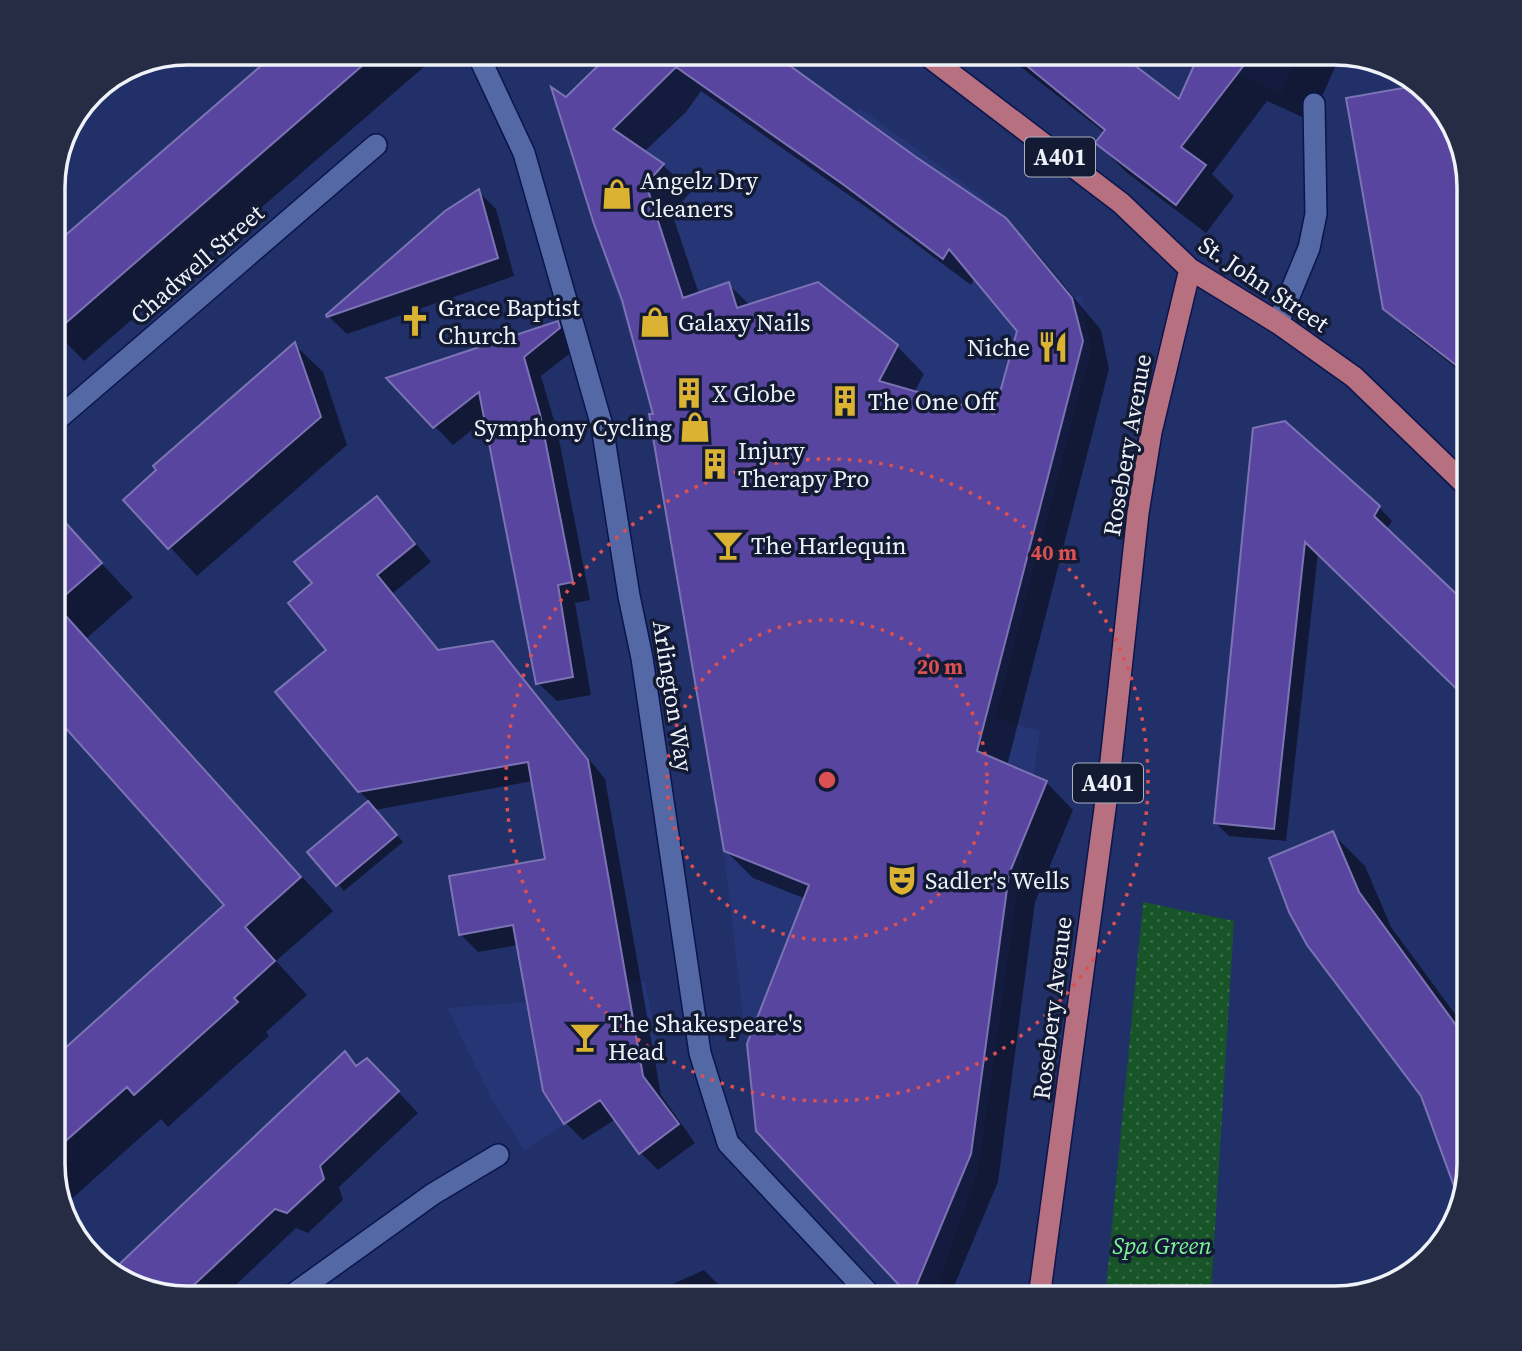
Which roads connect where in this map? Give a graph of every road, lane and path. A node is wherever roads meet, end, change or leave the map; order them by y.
1 (491, 65) edge
2 (940, 65) edge
3 (1314, 104) dead end
4 (376, 145) dead end
5 (1190, 269) junction
6 (1278, 323) junction
7 (65, 413) edge
8 (1457, 476) edge
9 (498, 1154) dead end
10 (305, 1286) edge
11 (862, 1286) edge
12 (1042, 1286) edge

1 - 11 street, Arlington Way
2 - 5 main road, St. John Street / A401
3 - 6 street
4 - 7 street, Chadwell Street
5 - 6 main road, St. John Street
5 - 12 main road, Rosebery Avenue / A401
6 - 8 main road, St. John Street
9 - 10 street

